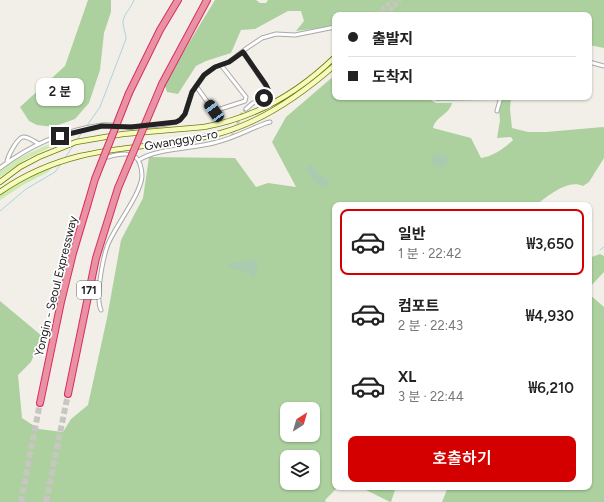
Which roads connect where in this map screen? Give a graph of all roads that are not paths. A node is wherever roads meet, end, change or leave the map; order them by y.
1 (178, 0) edge
2 (207, 0) edge
3 (332, 27) edge
4 (243, 52) junction
5 (332, 60) edge
6 (592, 63) edge
7 (221, 65) junction
8 (604, 66) edge
9 (332, 67) edge
10 (196, 86) junction
11 (500, 100) edge
12 (246, 109) tunnel mouth
13 (497, 111) dead end
14 (270, 122) dead end
15 (39, 144) junction
16 (108, 156) dead end
17 (138, 160) junction
18 (7, 163) junction
19 (0, 168) edge
20 (0, 182) edge
21 (0, 192) edge
22 (101, 310) dead end
23 (68, 394) tunnel mouth
24 (40, 403) tunnel mouth

1 - 24 highway, Yongin - Seoul Expressway / 171, bridge
2 - 23 highway, 171, bridge
3 - 4 street
4 - 7 street
4 - 12 street
5 - 20 main road, Gwanggyo-ro
6 - 8 street
7 - 10 street
7 - 10 street
9 - 21 main road, Gwanggyo-ro
10 - 15 street
11 - 13 street
14 - 17 street
15 - 18 street
15 - 18 street
16 - 17 street
17 - 22 street
18 - 19 street

